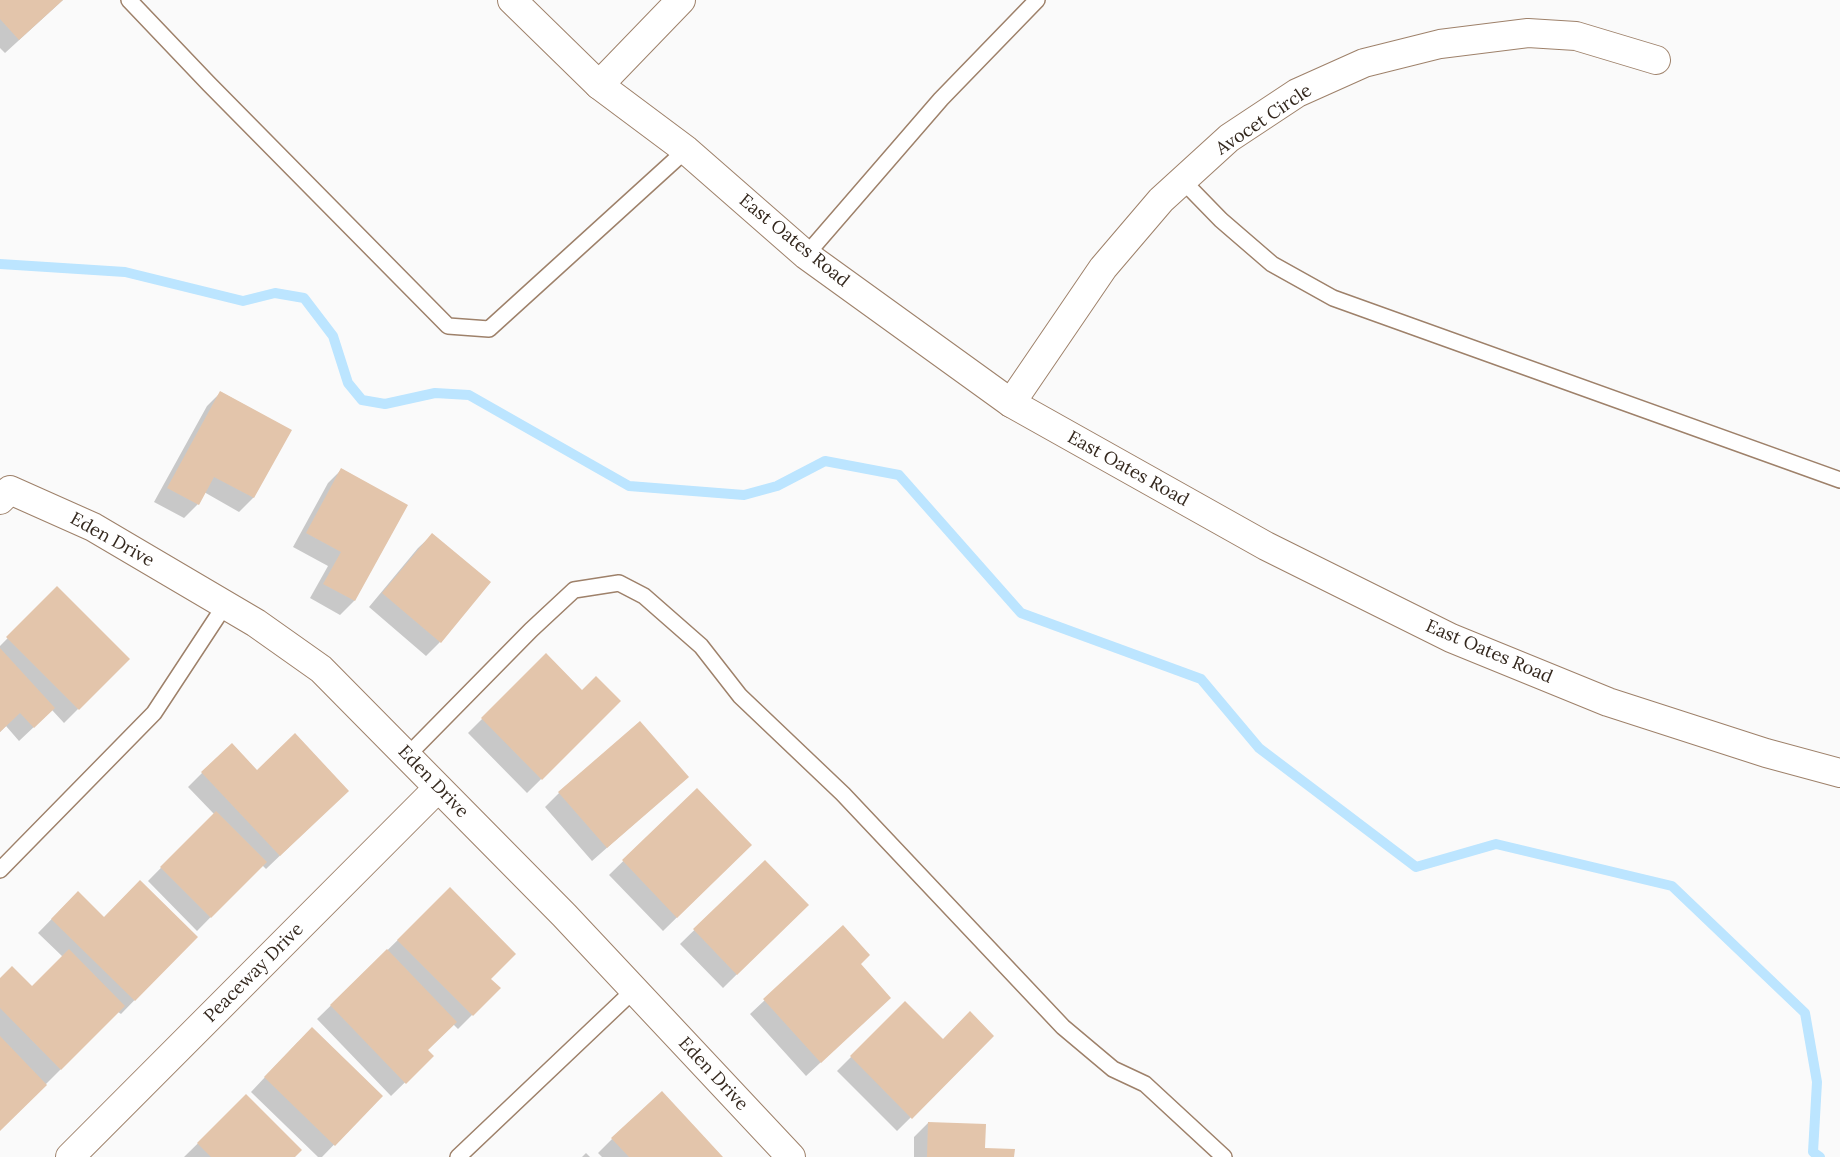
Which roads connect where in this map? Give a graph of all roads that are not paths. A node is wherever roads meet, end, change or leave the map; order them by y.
1 (129, 0) edge
2 (512, 0) edge
3 (681, 0) edge
4 (1037, 0) edge
5 (1656, 60) dead end
6 (599, 85) junction
7 (686, 150) junction
8 (1183, 181) junction
9 (806, 256) junction
10 (1011, 403) junction
11 (1840, 480) edge
12 (5, 495) edge
13 (226, 605) junction
14 (407, 756) junction
15 (1840, 770) edge
16 (438, 788) junction
17 (0, 870) edge
18 (634, 990) junction
19 (70, 1157) edge
20 (458, 1157) edge
21 (791, 1157) edge
22 (1224, 1157) edge

1 - 7 lane
2 - 6 street, East Oates Road
3 - 6 street
4 - 9 lane
5 - 8 street, Avocet Circle
6 - 7 street, East Oates Road
7 - 9 street, East Oates Road
8 - 10 street, Avocet Circle
8 - 11 lane
9 - 10 street, East Oates Road
10 - 15 street, East Oates Road
12 - 13 street, Eden Drive
13 - 14 street, Eden Drive
13 - 17 lane
14 - 16 street, Eden Drive
14 - 22 lane
16 - 18 street, Eden Drive
16 - 19 street, Peaceway Drive
18 - 20 lane
18 - 21 street, Eden Drive

